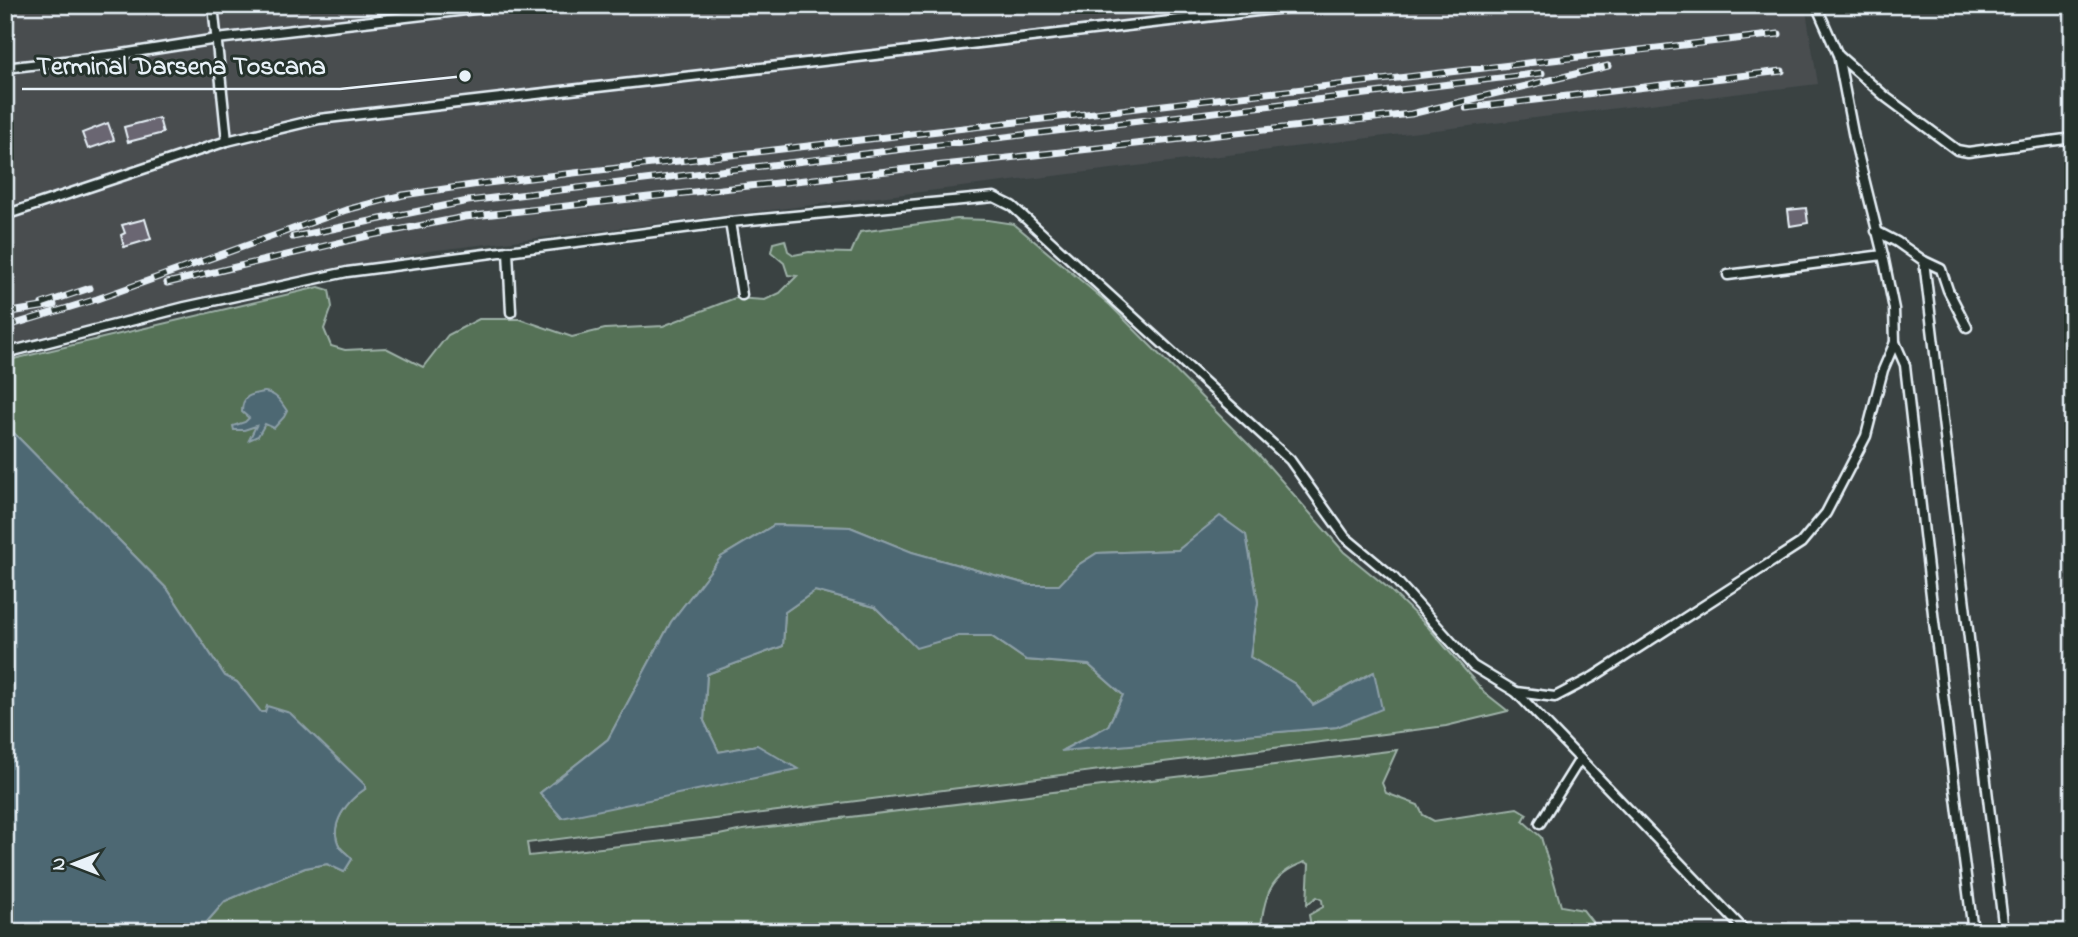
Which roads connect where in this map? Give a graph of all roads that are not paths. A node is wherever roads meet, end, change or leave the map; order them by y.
1 (213, 5) edge
2 (509, 5) edge
3 (1309, 5) edge
4 (1816, 5) edge
5 (217, 38) junction
6 (1838, 55) junction
7 (5, 68) edge
8 (2073, 138) edge
9 (228, 141) junction
10 (5, 215) edge
11 (730, 222) junction
12 (1877, 231) junction
13 (508, 251) junction
14 (1883, 255) junction
15 (1924, 261) junction
16 (1728, 275) dead end
17 (742, 295) dead end
18 (511, 312) dead end
19 (1967, 327) dead end
20 (1895, 342) junction
21 (5, 354) edge
22 (1516, 692) junction
23 (1580, 759) junction
24 (1540, 823) dead end
25 (1746, 932) edge
26 (1973, 932) edge
27 (2004, 932) edge

1 - 5 lane
2 - 5 lane
3 - 9 lane
4 - 6 lane
5 - 7 lane
5 - 9 lane
6 - 8 lane
6 - 12 lane
9 - 10 lane
11 - 13 lane
11 - 17 lane
11 - 22 lane
12 - 14 lane
12 - 15 lane
13 - 18 lane
13 - 21 lane
14 - 16 lane
14 - 20 lane
15 - 19 lane
15 - 27 lane
20 - 22 lane
20 - 26 lane
22 - 23 lane
23 - 24 lane
23 - 25 lane

